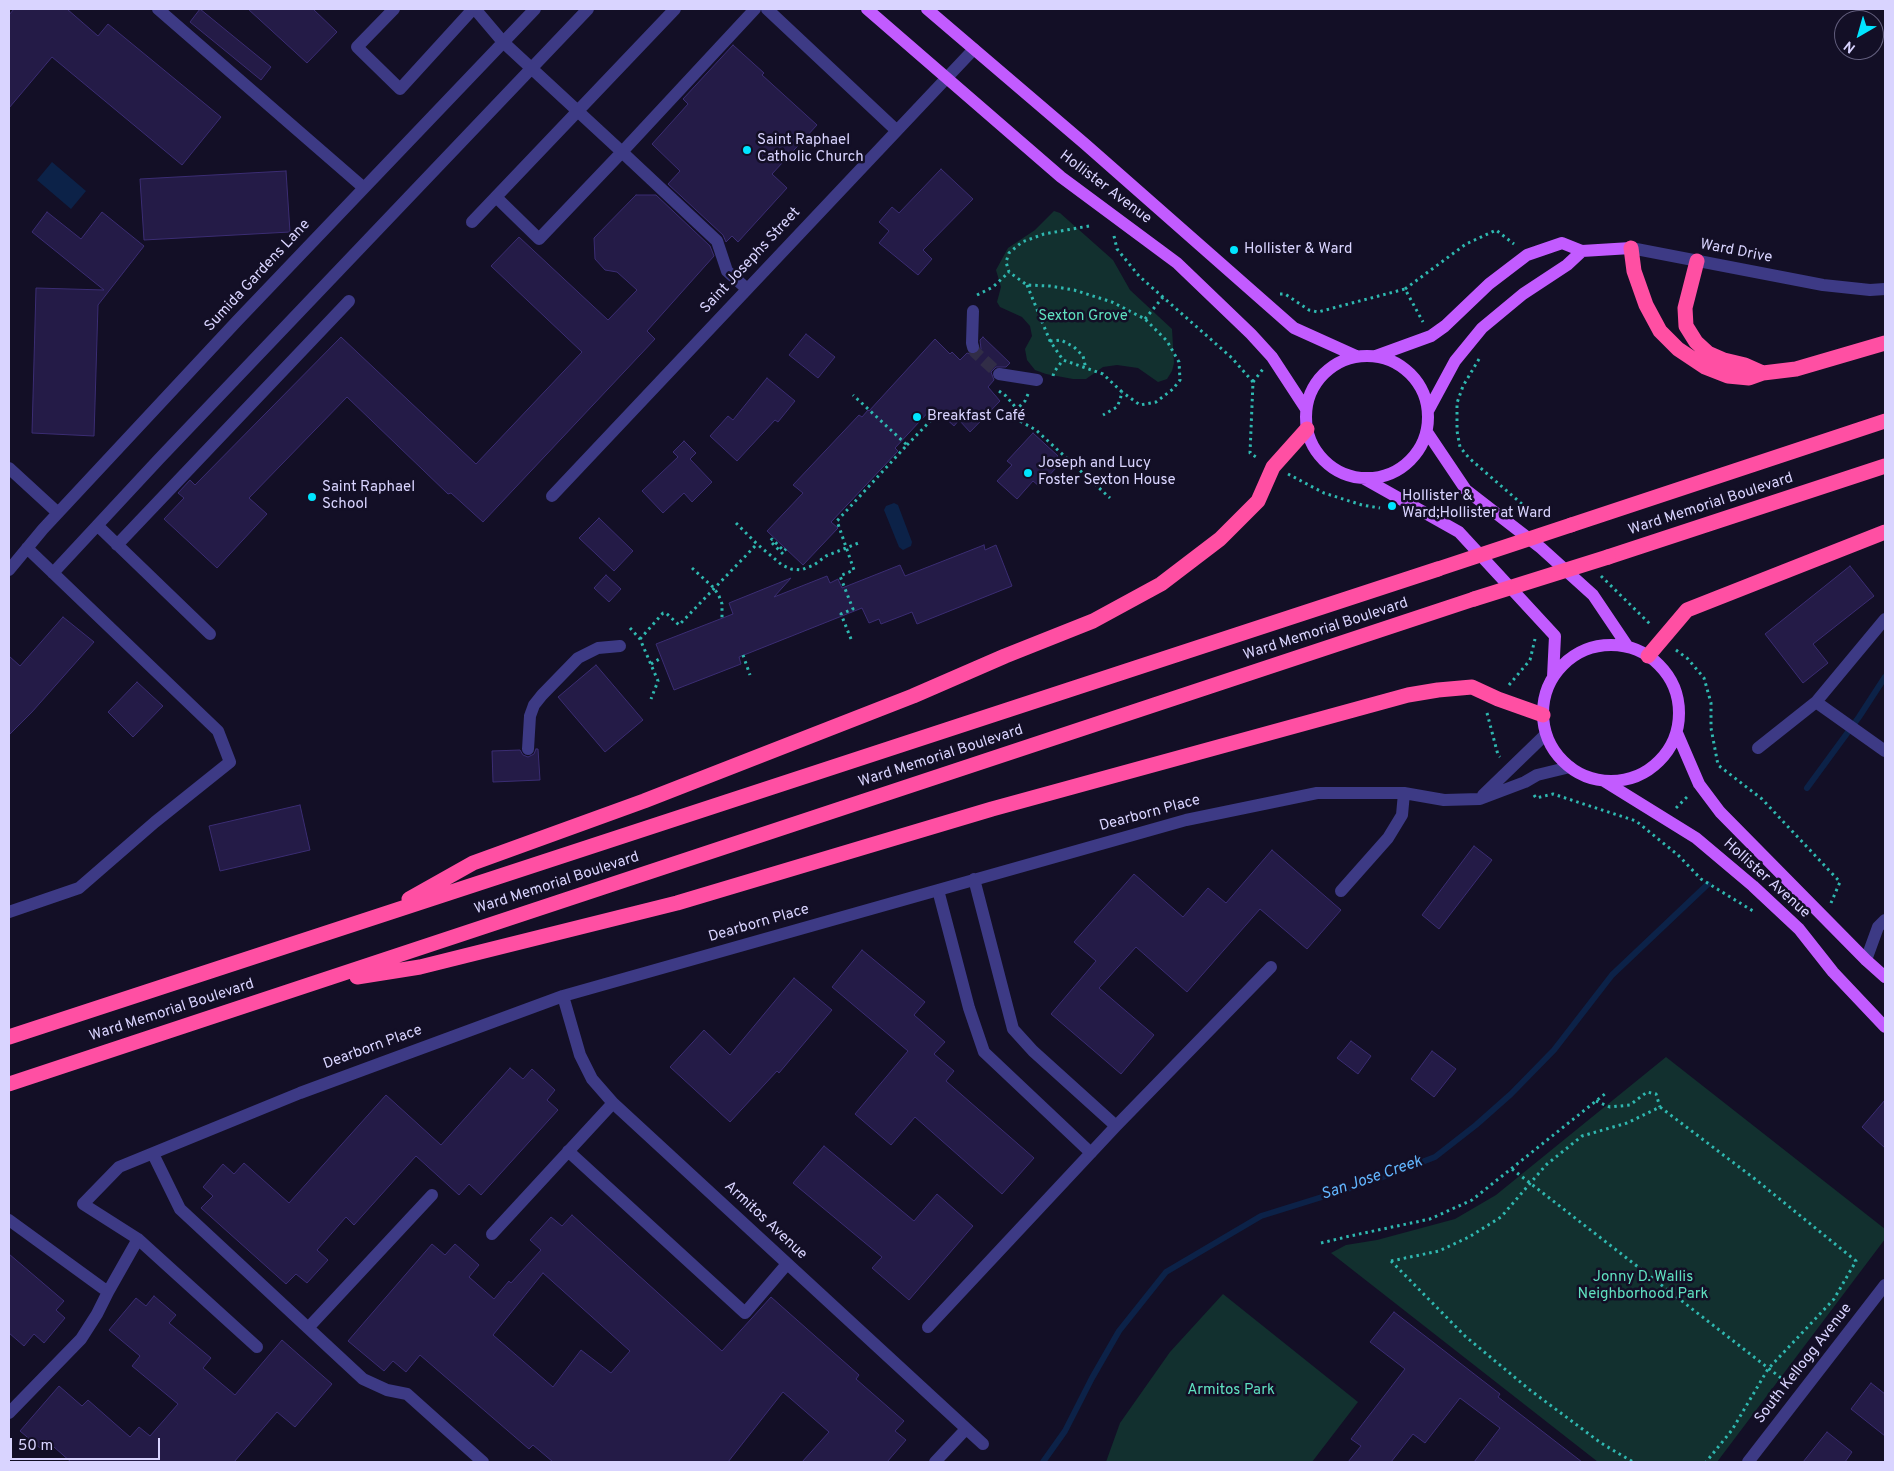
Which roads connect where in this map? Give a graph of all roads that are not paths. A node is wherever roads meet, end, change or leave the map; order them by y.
1 (158, 9) edge
2 (394, 9) edge
3 (474, 9) edge
4 (535, 9) edge
5 (588, 9) edge
6 (675, 9) edge
7 (755, 9) edge
8 (767, 9) edge
9 (867, 9) edge
10 (927, 9) edge
11 (503, 42) junction
12 (974, 49) junction
13 (532, 68) junction
14 (947, 77) junction
15 (577, 110) junction
16 (896, 130) junction
17 (622, 152) junction
18 (364, 188) junction
19 (496, 197) junction
20 (472, 222) dead end
21 (1632, 248) junction
22 (1582, 251) junction
23 (1697, 261) junction
24 (1885, 289) edge
25 (746, 290) junction
26 (348, 301) dead end
27 (974, 311) dead end
28 (1885, 343) edge
29 (973, 347) tunnel mouth
30 (1356, 356) junction
31 (1376, 356) junction
32 (1763, 373) junction
33 (999, 374) tunnel mouth
34 (1033, 379) road end
35 (1306, 409) junction
36 (1428, 411) junction
37 (1885, 421) edge
38 (1307, 429) junction
39 (1427, 432) junction
40 (1885, 466) edge
41 (9, 468) edge
42 (1363, 478) junction
43 (552, 496) dead end
44 (58, 513) junction
45 (98, 526) junction
46 (1885, 532) edge
47 (117, 545) junction
48 (27, 548) junction
49 (9, 570) edge
50 (53, 573) junction
51 (1885, 619) edge
52 (210, 634) dead end
53 (620, 646) dead end
54 (1628, 647) junction
55 (1648, 656) junction
56 (1553, 677) junction
57 (1816, 702) junction
58 (1543, 715) junction
59 (1677, 733) junction
60 (1546, 734) junction
61 (1758, 748) dead end
62 (528, 749) dead end
63 (1885, 751) edge
64 (1570, 767) junction
65 (1604, 781) junction
66 (1404, 793) junction
67 (1480, 799) junction
68 (974, 879) junction
69 (938, 890) junction
70 (1341, 892) dead end
71 (9, 912) edge
72 (379, 916) junction
73 (1885, 920) edge
74 (1866, 960) junction
75 (1270, 967) dead end
76 (1885, 977) edge
77 (313, 984) junction
78 (563, 996) junction
79 (1885, 1027) edge
80 (9, 1038) edge
81 (9, 1084) edge
82 (613, 1103) junction
83 (1116, 1126) junction
84 (568, 1151) junction
85 (1091, 1153) junction
86 (152, 1154) junction
87 (432, 1195) dead end
88 (9, 1220) edge
89 (492, 1234) dead end
90 (138, 1239) junction
91 (788, 1264) junction
92 (1885, 1285) edge
93 (108, 1292) junction
94 (928, 1327) dead end
95 (308, 1328) junction
96 (257, 1346) dead end
97 (9, 1412) edge
98 (966, 1429) junction
99 (983, 1444) dead end
100 (483, 1462) edge
101 (936, 1462) edge
102 (1748, 1462) edge

1 - 18 street
2 - 3 street
3 - 11 street
4 - 11 street, Sumida Gardens Lane
5 - 13 street
6 - 15 street
7 - 17 street
8 - 16 street
9 - 14 main road, Hollister Avenue
10 - 12 main road, Hollister Avenue
11 - 13 street
11 - 18 street, Sumida Gardens Lane
12 - 14 street, Saint Josephs Street
12 - 30 main road, Hollister Avenue
13 - 15 street
13 - 45 street
14 - 16 street, Saint Josephs Street
14 - 35 main road, Hollister Avenue
15 - 17 street
15 - 19 street
16 - 25 street, Saint Josephs Street
17 - 19 street
17 - 25 street
18 - 44 street, Sumida Gardens Lane
19 - 20 street
21 - 22 main road, Ward Drive
21 - 23 street, Ward Drive
21 - 32 highway
22 - 31 main road, Ward Drive
22 - 36 main road
23 - 24 street, Ward Drive
23 - 32 highway
25 - 43 street, Saint Josephs Street
26 - 47 street
27 - 29 street
28 - 32 highway
30 - 31 main road
30 - 35 main road
31 - 36 main road
33 - 34 street
35 - 38 main road
36 - 39 main road
37 - 72 highway, Ward Memorial Boulevard, bridge
38 - 42 main road
38 - 72 highway
39 - 42 main road
39 - 54 main road
40 - 77 highway, Ward Memorial Boulevard, bridge
41 - 44 street
42 - 56 main road
44 - 48 street, Sumida Gardens Lane
45 - 47 street
45 - 50 street
46 - 55 highway
47 - 52 street
48 - 49 street, Sumida Gardens Lane
48 - 50 street
50 - 71 street
51 - 57 street
53 - 62 street
54 - 55 main road
54 - 56 main road
55 - 59 main road
56 - 58 main road
57 - 61 street
57 - 63 street
58 - 60 main road
58 - 77 highway
59 - 65 main road
59 - 74 main road, Hollister Avenue
60 - 64 main road
60 - 67 street
64 - 65 main road
64 - 67 street, Dearborn Place
65 - 79 main road, Hollister Avenue
66 - 67 street, Dearborn Place
66 - 68 street, Dearborn Place
66 - 70 street
68 - 69 street, Dearborn Place
68 - 83 street
69 - 78 street, Dearborn Place
69 - 85 street
72 - 80 highway, Ward Memorial Boulevard
73 - 74 street
74 - 76 main road, Hollister Avenue
75 - 83 street
77 - 81 highway, Ward Memorial Boulevard
78 - 82 street, Armitos Avenue
78 - 86 street, Dearborn Place
82 - 84 street
82 - 91 street, Armitos Avenue
83 - 85 street
84 - 89 street
84 - 91 street
85 - 94 street
86 - 90 street, Dearborn Place
86 - 95 street
87 - 95 street
88 - 93 street
90 - 93 street
90 - 96 street
91 - 98 street, Armitos Avenue
92 - 102 street, South Kellogg Avenue
93 - 97 street
95 - 100 street
98 - 99 street, Armitos Avenue
98 - 101 street

